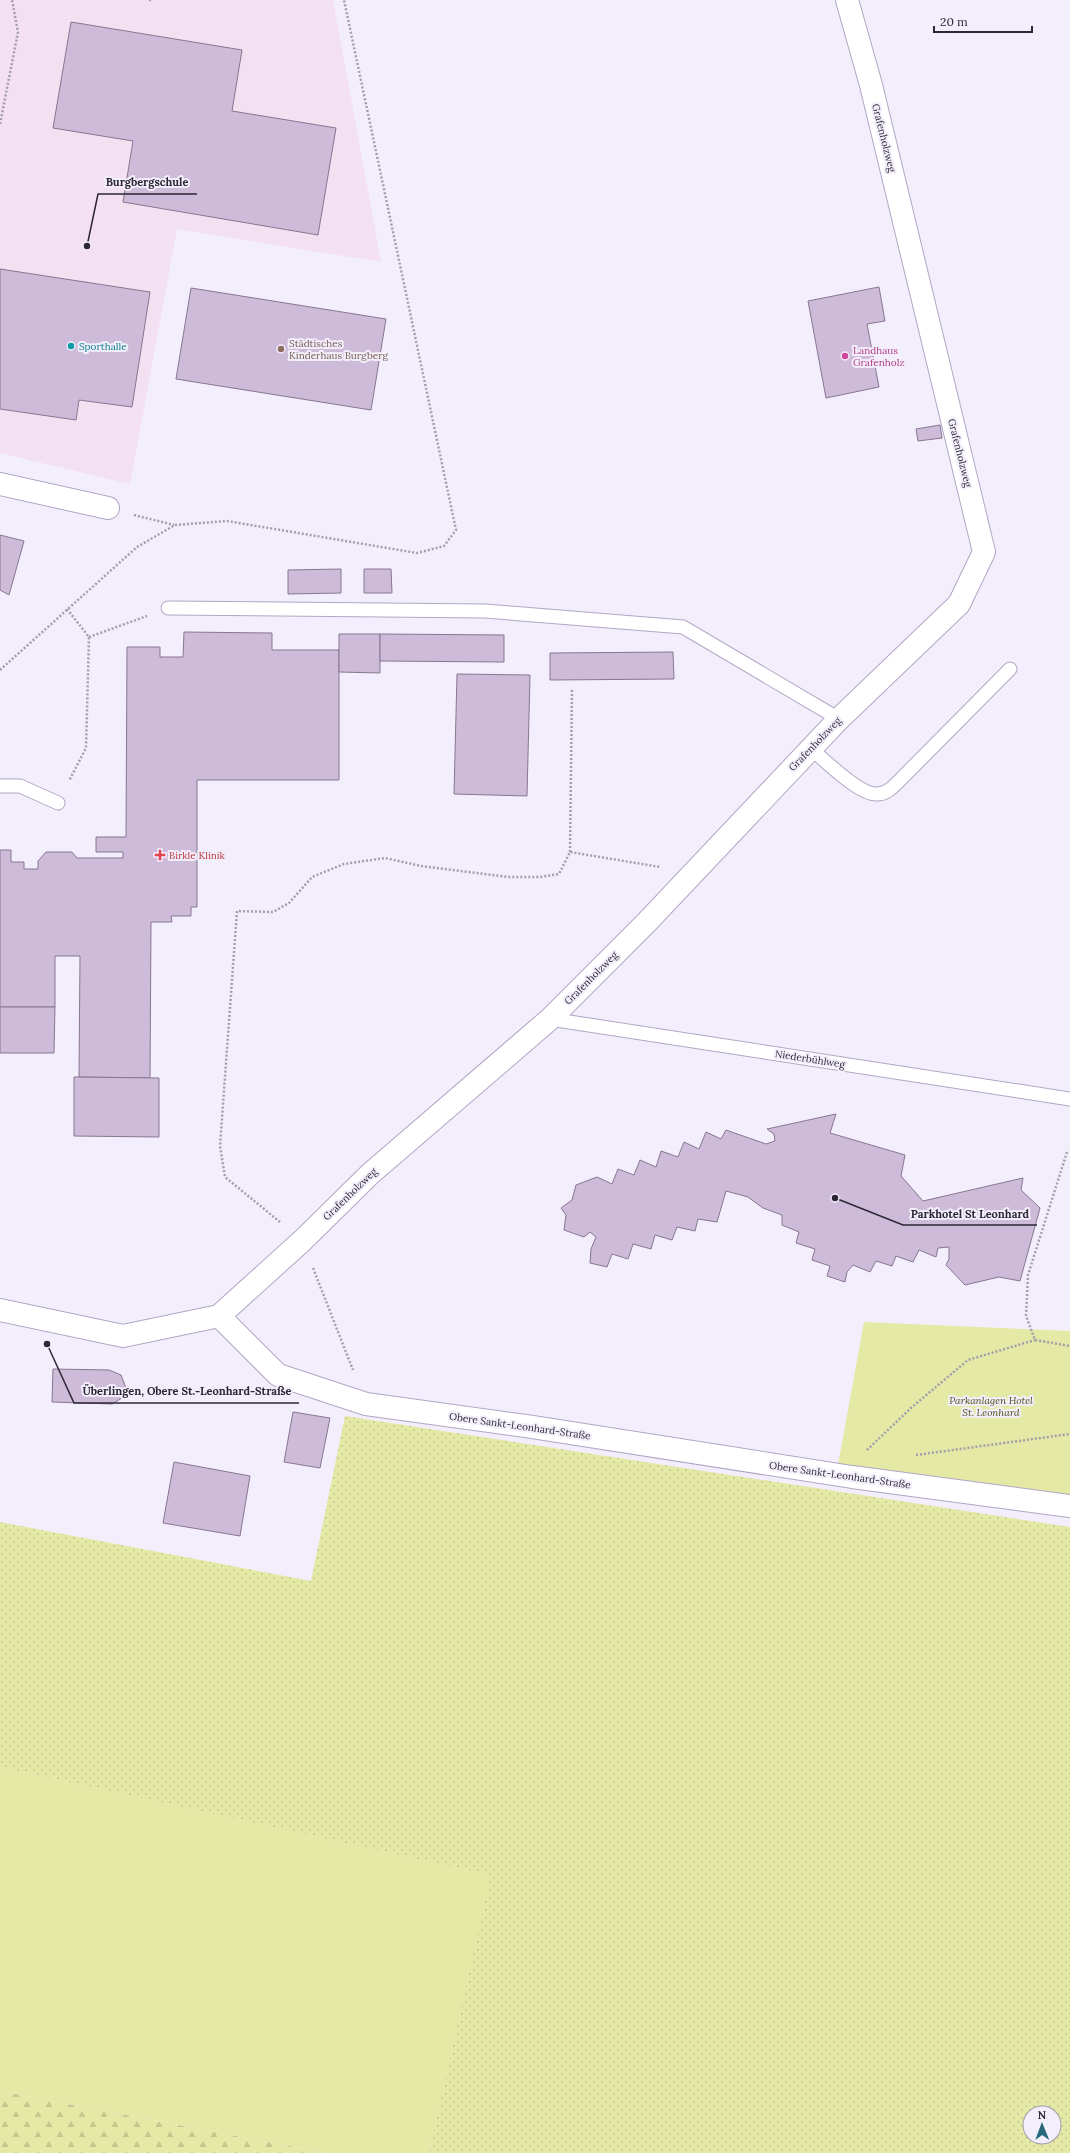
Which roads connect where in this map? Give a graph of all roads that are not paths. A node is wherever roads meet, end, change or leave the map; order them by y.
1 (847, 0) edge
2 (0, 484) edge
3 (108, 508) road end
4 (168, 608) road end
5 (1010, 669) dead end
6 (839, 719) junction
7 (810, 748) junction
8 (0, 786) edge
9 (58, 803) road end
10 (550, 1019) junction
11 (1070, 1099) edge
12 (0, 1310) edge
13 (218, 1316) junction
14 (1070, 1506) edge

1 - 6 street, Grafenholzweg
2 - 3 street
4 - 6 lane
5 - 7 lane
6 - 7 street, Grafenholzweg
7 - 10 street, Grafenholzweg
8 - 9 lane
10 - 11 lane, Niederbühlweg
10 - 13 street, Grafenholzweg
12 - 13 street
13 - 14 street, Obere Sankt-Leonhard-Straße

